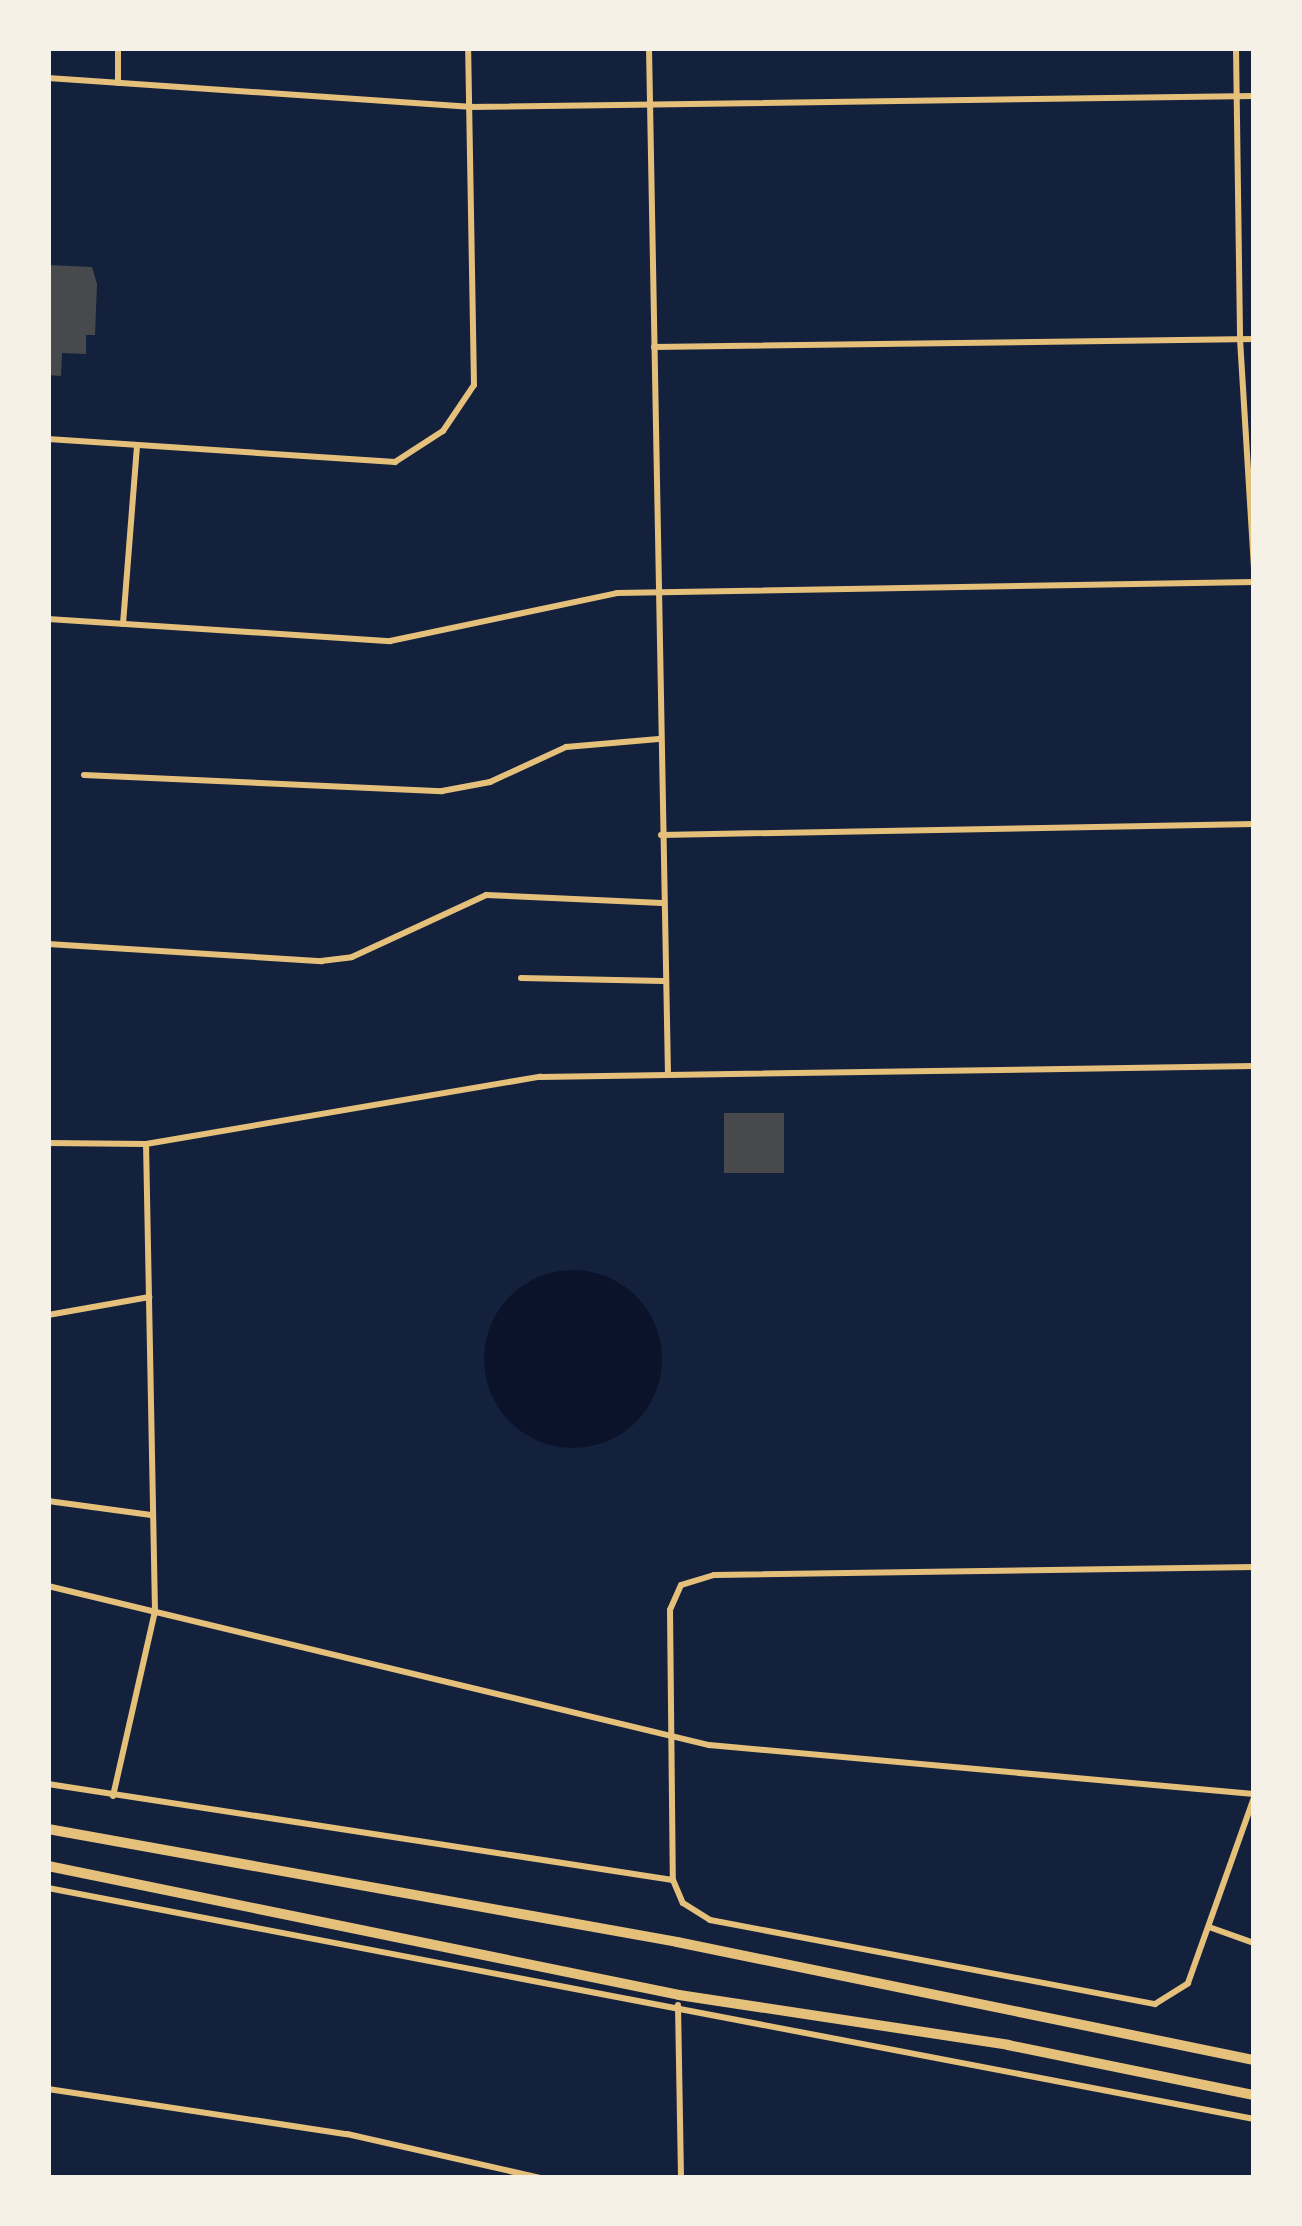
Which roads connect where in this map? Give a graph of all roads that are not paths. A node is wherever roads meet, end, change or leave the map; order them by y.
1 (118, 48) edge
2 (468, 48) edge
3 (649, 48) edge
4 (1236, 48) edge
5 (48, 78) edge
6 (118, 82) junction
7 (1237, 96) junction
8 (1254, 96) edge
9 (650, 106) junction
10 (470, 107) junction
11 (1240, 339) junction
12 (1254, 339) edge
13 (654, 347) junction
14 (48, 439) edge
15 (137, 446) junction
16 (1254, 572) edge
17 (1254, 582) edge
18 (657, 590) junction
19 (48, 619) edge
20 (123, 624) junction
21 (659, 739) junction
22 (85, 775) dead end
23 (1254, 824) edge
24 (661, 835) junction
25 (662, 903) junction
26 (48, 944) edge
27 (521, 979) dead end
28 (663, 981) junction
29 (1254, 1066) edge
30 (668, 1074) junction
31 (48, 1143) edge
32 (146, 1144) junction
33 (149, 1297) junction
34 (48, 1315) edge
35 (48, 1501) edge
36 (153, 1515) junction
37 (1254, 1567) edge
38 (48, 1586) edge
39 (154, 1611) junction
40 (672, 1737) junction
41 (48, 1784) edge
42 (113, 1796) junction
43 (1254, 1796) edge
44 (48, 1829) edge
45 (48, 1865) edge
46 (673, 1880) junction
47 (48, 1888) edge
48 (1209, 1927) junction
49 (1254, 1942) edge
50 (678, 2005) junction
51 (1254, 2060) edge
52 (48, 2089) edge
53 (1254, 2095) edge
54 (1254, 2119) edge
55 (522, 2176) edge
56 (540, 2178) edge
57 (681, 2178) edge

1 - 6 street
2 - 10 street
3 - 9 street
4 - 7 street
5 - 6 street
6 - 10 street
7 - 8 street
7 - 9 street
7 - 11 street
9 - 10 street
9 - 13 street
10 - 15 street
11 - 12 street
11 - 13 street
11 - 16 street
13 - 18 street
14 - 15 street
15 - 20 street
17 - 18 street
18 - 20 street
18 - 21 street
19 - 20 street
21 - 22 street
21 - 24 street
23 - 24 street
24 - 25 street
25 - 26 street
25 - 28 street
27 - 28 street
28 - 30 street
29 - 30 street
30 - 32 street
31 - 32 street
32 - 33 street
33 - 34 street
33 - 36 street
35 - 36 street
36 - 39 street
37 - 40 street
38 - 39 street
39 - 40 street
39 - 42 street
40 - 43 street
40 - 46 street
41 - 42 street
42 - 46 street
43 - 48 street
44 - 51 main road
45 - 53 main road
46 - 48 street
47 - 50 street
48 - 49 street
50 - 54 street
50 - 57 street
52 - 55 street
55 - 56 street

